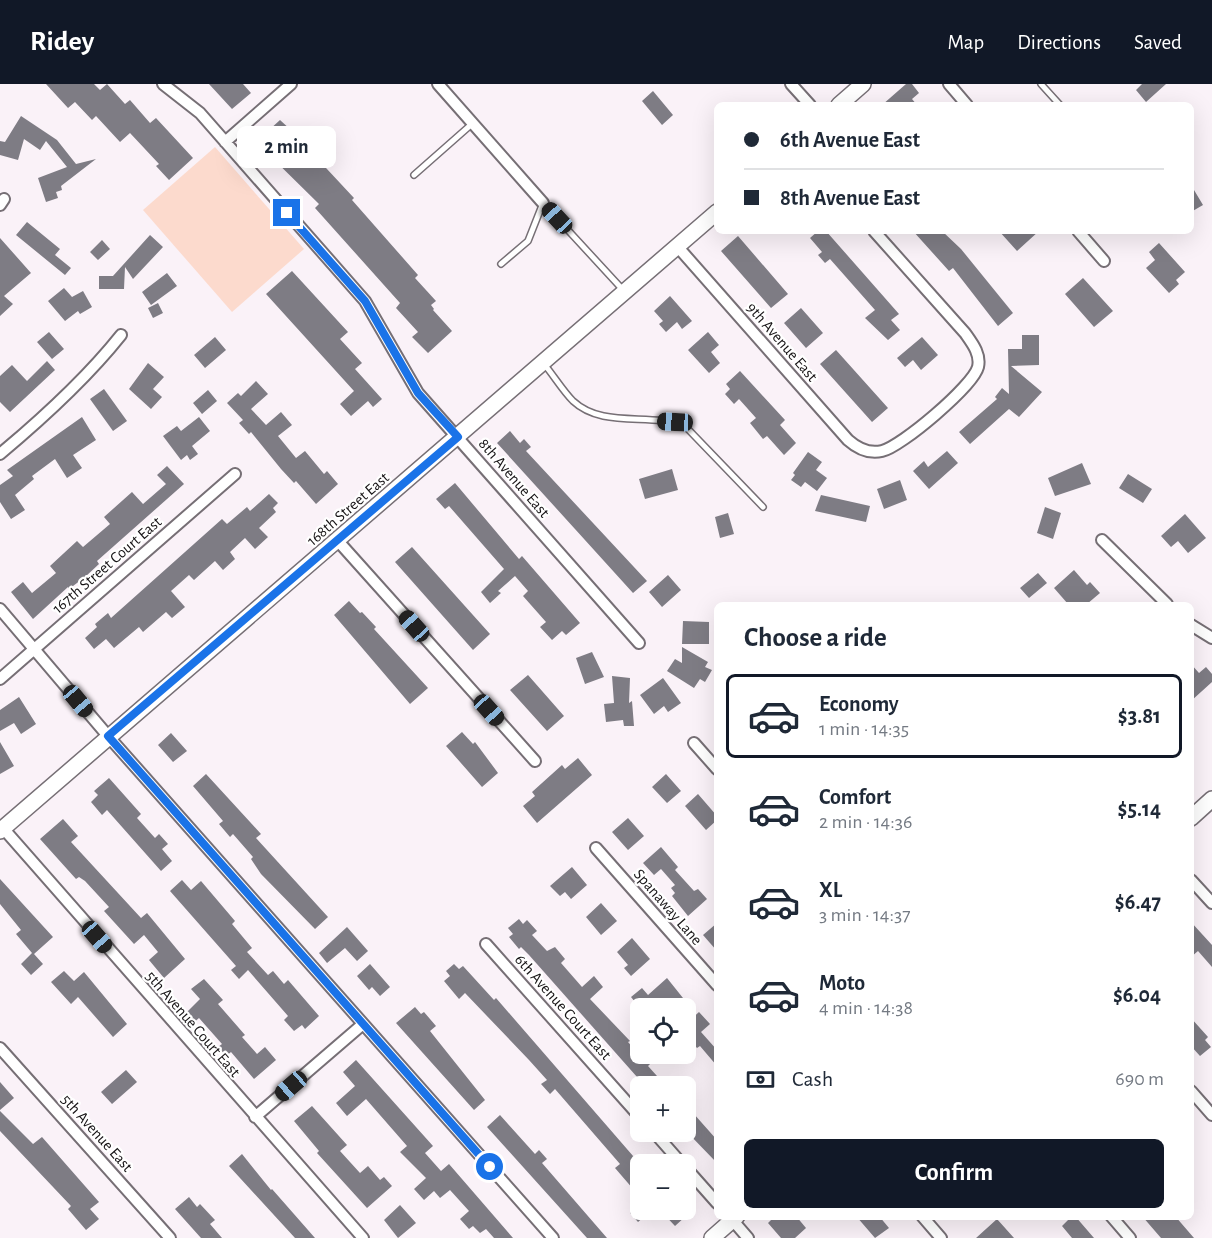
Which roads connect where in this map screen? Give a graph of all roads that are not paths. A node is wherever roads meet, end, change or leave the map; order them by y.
1 (163, 84) edge
2 (291, 84) edge
3 (438, 84) edge
4 (791, 84) edge
5 (864, 84) edge
6 (949, 84) edge
7 (1041, 84) edge
8 (807, 102) edge
9 (843, 102) edge
10 (964, 102) edge
11 (1057, 102) edge
12 (473, 123) junction
13 (225, 142) junction
14 (414, 175) dead end
15 (543, 203) junction
16 (714, 215) edge
17 (877, 234) edge
18 (1081, 234) edge
19 (677, 246) junction
20 (1104, 261) dead end
21 (501, 264) dead end
22 (625, 292) junction
23 (121, 334) dead end
24 (543, 363) junction
25 (458, 437) junction
26 (0, 454) edge
27 (235, 474) dead end
28 (763, 507) dead end
29 (1102, 540) dead end
30 (338, 541) junction
31 (1165, 602) edge
32 (0, 609) edge
33 (1194, 627) edge
34 (1212, 638) edge
35 (639, 643) dead end
36 (34, 648) junction
37 (0, 679) edge
38 (108, 736) junction
39 (694, 743) dead end
40 (535, 761) dead end
41 (714, 766) edge
42 (1212, 799) edge
43 (1194, 815) edge
44 (1, 830) edge
45 (596, 848) dead end
46 (1194, 883) edge
47 (1212, 903) edge
48 (486, 944) dead end
49 (714, 982) edge
50 (363, 1024) junction
51 (0, 1048) edge
52 (1194, 1094) edge
53 (630, 1107) edge
54 (1212, 1115) edge
55 (255, 1118) junction
56 (663, 1142) edge
57 (673, 1154) edge
58 (696, 1179) edge
59 (714, 1200) edge
60 (731, 1220) edge
61 (734, 1220) edge
62 (925, 1220) edge
63 (1115, 1220) edge
64 (170, 1238) edge
65 (363, 1238) edge
66 (553, 1238) edge
67 (712, 1238) edge
68 (748, 1238) edge
69 (941, 1238) edge
70 (1130, 1238) edge

1 - 13 street, 8th Avenue East
2 - 13 street
3 - 12 street
4 - 8 street
5 - 9 street
6 - 10 street
7 - 11 lane
12 - 14 lane
12 - 15 street
13 - 25 street, 8th Avenue East
15 - 21 lane
15 - 22 lane
16 - 19 street, 168th Street East
17 - 19 street, 9th Avenue East
18 - 20 street
19 - 22 street, 168th Street East
22 - 24 street, 168th Street East
23 - 26 street
24 - 25 street, 168th Street East
24 - 28 lane
25 - 30 street, 168th Street East
25 - 35 street, 8th Avenue East
27 - 36 street, 167th Street Court East
29 - 31 street
30 - 38 street, 168th Street East
30 - 40 street
32 - 36 street
33 - 34 street
36 - 37 street, 167th Street Court East
36 - 38 street
38 - 44 street, 168th Street East
38 - 50 street
39 - 41 street
42 - 43 street
44 - 55 street, 5th Avenue Court East
45 - 49 street, Spanaway Lane
46 - 47 street
48 - 53 street, 6th Avenue Court East
50 - 55 street
50 - 66 street
51 - 64 street, 5th Avenue East
52 - 54 street
55 - 65 street, 5th Avenue Court East
56 - 57 street
58 - 59 street
60 - 67 street
61 - 68 street
62 - 69 street
63 - 70 street

